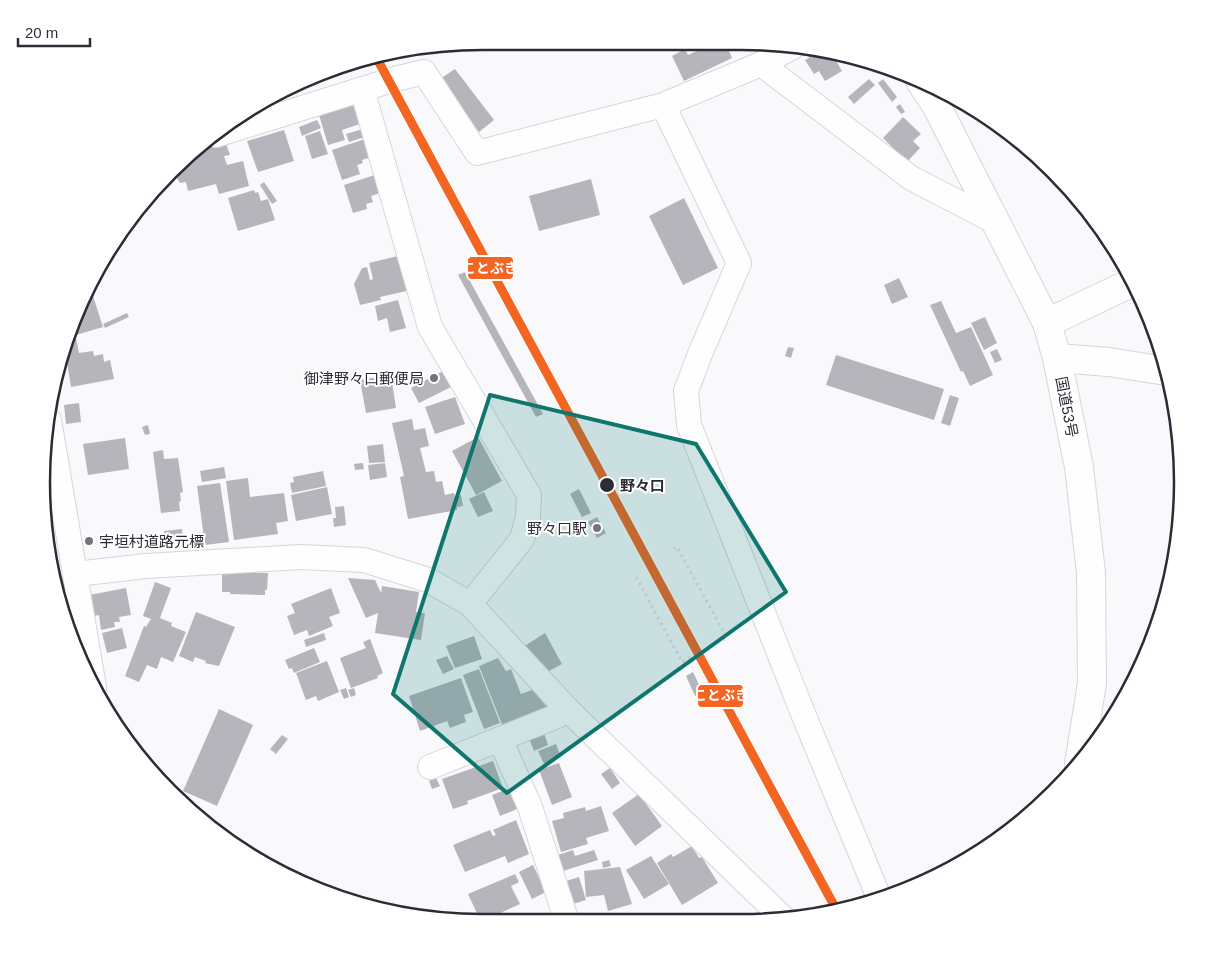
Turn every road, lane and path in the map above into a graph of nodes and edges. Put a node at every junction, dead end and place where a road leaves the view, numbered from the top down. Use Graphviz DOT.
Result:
graph roads {
  1 [pos="783,52"];
  2 [pos="761,64"];
  3 [pos="362,90"];
  4 [pos="928,93"];
  5 [pos="663,105"];
  6 [pos="232,130"];
  7 [pos="996,222"];
  8 [pos="1126,285"];
  9 [pos="1046,323"];
  10 [pos="1057,358"];
  11 [pos="1159,370"];
  12 [pos="53,440"];
  13 [pos="674,550"];
  14 [pos="76,574"];
  15 [pos="636,578"];
  16 [pos="69,600"];
  17 [pos="470,604"];
  18 [pos="81,642"];
  19 [pos="567,709"];
  20 [pos="500,739"];
  21 [pos="1081,749"];
  22 [pos="430,767"];
  23 [pos="877,892"];
  24 [pos="777,912"];
  25 [pos="564,914"];
  1 -- 2 [label="street"];
  2 -- 5 [label="street"];
  2 -- 7 [label="street"];
  3 -- 5 [label="street"];
  3 -- 6 [label="street"];
  3 -- 17 [label="street"];
  4 -- 7 [label="main road, 国道53号"];
  5 -- 23 [label="street"];
  7 -- 9 [label="main road, 国道53号"];
  8 -- 9 [label="main road"];
  9 -- 10 [label="main road, 国道53号"];
  10 -- 11 [label="main road"];
  10 -- 21 [label="main road, 国道53号"];
  12 -- 14 [label="street"];
  13 -- 15 [label="path"];
  14 -- 16 [label="street"];
  14 -- 17 [label="street"];
  16 -- 18 [label="street"];
  17 -- 19 [label="street"];
  19 -- 20 [label="street"];
  19 -- 24 [label="street"];
  20 -- 22 [label="street"];
  20 -- 25 [label="street"];
}
